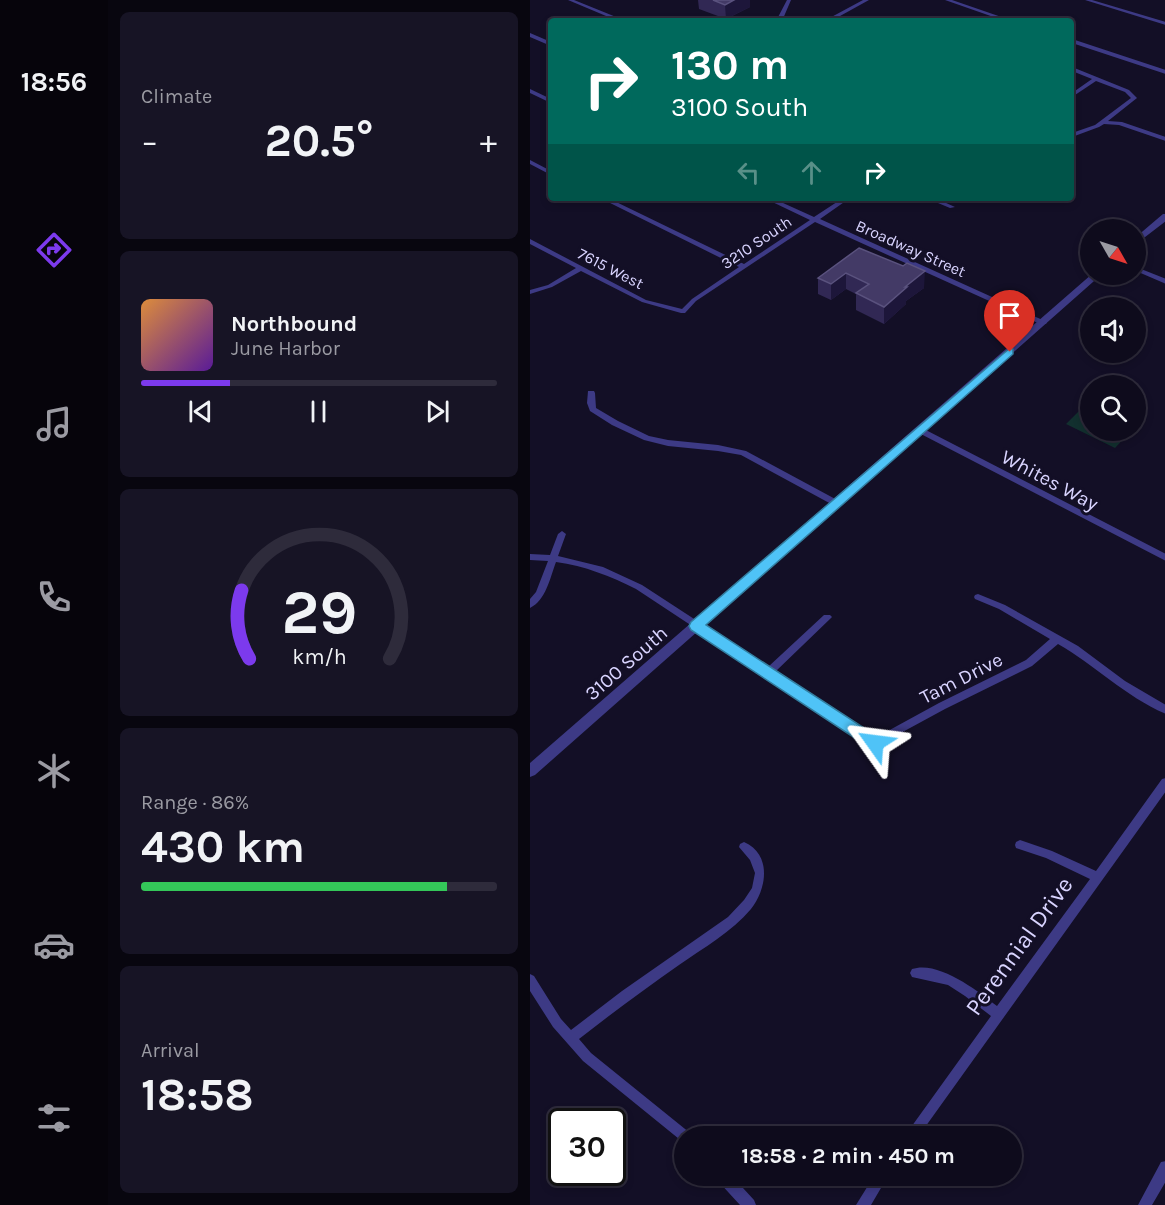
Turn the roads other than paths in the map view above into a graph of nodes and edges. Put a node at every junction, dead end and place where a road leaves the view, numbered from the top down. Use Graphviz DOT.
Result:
graph roads {
  1 [pos="570,0"];
  2 [pos="789,0"];
  3 [pos="867,0"];
  4 [pos="947,0"];
  5 [pos="1086,0"];
  6 [pos="615,18"];
  7 [pos="780,18"];
  8 [pos="833,18"];
  9 [pos="1001,18"];
  10 [pos="1166,24"];
  11 [pos="530,35"];
  12 [pos="1074,42"];
  13 [pos="548,43"];
  14 [pos="1074,70"];
  15 [pos="1166,72"];
  16 [pos="1095,79"];
  17 [pos="530,91"];
  18 [pos="1074,94"];
  19 [pos="548,100"];
  20 [pos="1113,115"];
  21 [pos="1103,122"];
  22 [pos="1120,123"];
  23 [pos="1074,134"];
  24 [pos="1166,139"];
  25 [pos="530,162"];
  26 [pos="548,171"];
  27 [pos="609,201"];
  28 [pos="774,201"];
  29 [pos="842,201"];
  30 [pos="937,201"];
  31 [pos="952,207"];
  32 [pos="1166,216"];
  33 [pos="815,219"];
  34 [pos="1146,233"];
  35 [pos="530,241"];
  36 [pos="745,267"];
  37 [pos="581,268"];
  38 [pos="1146,273"];
  39 [pos="1166,282"];
  40 [pos="1085,285"];
  41 [pos="530,292"];
  42 [pos="683,312"];
  43 [pos="1043,322"];
  44 [pos="591,393"];
  45 [pos="920,430"];
  46 [pos="836,503"];
  47 [pos="562,534"];
  48 [pos="554,557"];
  49 [pos="530,558"];
  50 [pos="1166,558"];
  51 [pos="978,597"];
  52 [pos="530,605"];
  53 [pos="827,617"];
  54 [pos="696,626"];
  55 [pos="1057,639"];
  56 [pos="768,674"];
  57 [pos="1166,710"];
  58 [pos="530,771"];
  59 [pos="1166,782"];
  60 [pos="1020,845"];
  61 [pos="744,847"];
  62 [pos="1097,877"];
  63 [pos="916,973"];
  64 [pos="530,980"];
  65 [pos="998,1014"];
  66 [pos="570,1038"];
  67 [pos="918,1126"];
  68 [pos="674,1127"];
  69 [pos="1166,1167"];
  70 [pos="733,1186"];
  71 [pos="875,1186"];
  72 [pos="749,1205"];
  73 [pos="863,1205"];
  74 [pos="1145,1205"];
  1 -- 6 [label="street"];
  2 -- 7 [label="street"];
  3 -- 8 [label="street"];
  4 -- 9 [label="street"];
  5 -- 10 [label="street"];
  11 -- 13 [label="street"];
  12 -- 15 [label="street"];
  14 -- 16 [label="street"];
  16 -- 18 [label="street"];
  16 -- 20 [label="street"];
  17 -- 19 [label="street"];
  20 -- 21 [label="street"];
  20 -- 22 [label="street"];
  21 -- 22 [label="street"];
  21 -- 23 [label="street"];
  22 -- 24 [label="street"];
  25 -- 26 [label="street"];
  27 -- 36 [label="street"];
  28 -- 33 [label="street, Broadway Street"];
  29 -- 33 [label="street, 3210 South"];
  30 -- 31 [label="street"];
  32 -- 34 [label="street"];
  33 -- 36 [label="street, 3210 South"];
  33 -- 43 [label="street, Broadway Street"];
  35 -- 37 [label="street, 7615 West"];
  36 -- 42 [label="street, 3210 South"];
  37 -- 41 [label="street"];
  37 -- 42 [label="street, 7615 West"];
  38 -- 39 [label="street"];
  40 -- 43 [label="street, 3100 South"];
  43 -- 45 [label="street, 3100 South"];
  44 -- 46 [label="street"];
  45 -- 46 [label="street, 3100 South"];
  45 -- 50 [label="street, Whites Way"];
  46 -- 54 [label="street, 3100 South"];
  47 -- 48 [label="street"];
  48 -- 49 [label="street"];
  48 -- 52 [label="street"];
  48 -- 54 [label="street"];
  51 -- 55 [label="street"];
  53 -- 56 [label="street"];
  54 -- 56 [label="street"];
  54 -- 58 [label="street, 3100 South"];
  55 -- 56 [label="street, Tam Drive"];
  55 -- 57 [label="street"];
  59 -- 62 [label="street, Perennial Drive"];
  60 -- 62 [label="street"];
  61 -- 66 [label="street"];
  62 -- 65 [label="street, Perennial Drive"];
  63 -- 65 [label="street"];
  64 -- 66 [label="street"];
  65 -- 67 [label="street, Perennial Drive"];
  66 -- 68 [label="street"];
  69 -- 74 [label="street"];
  70 -- 72 [label="street"];
  71 -- 73 [label="street"];
}
